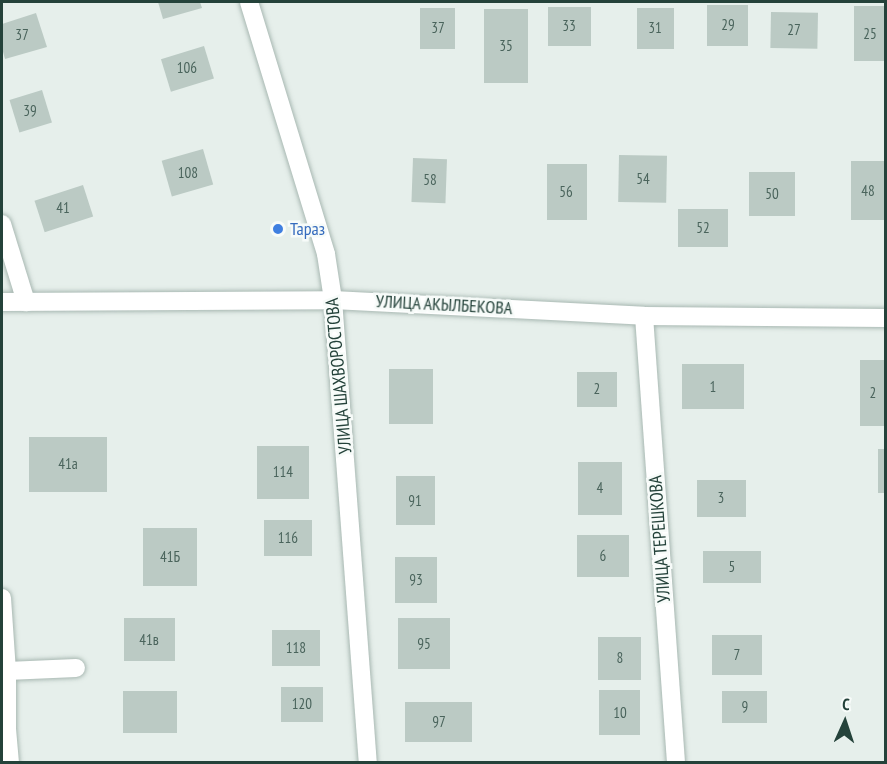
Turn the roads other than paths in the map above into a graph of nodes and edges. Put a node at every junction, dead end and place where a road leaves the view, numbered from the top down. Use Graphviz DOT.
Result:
graph roads {
  1 [pos="249,2"];
  2 [pos="2,224"];
  3 [pos="333,300"];
  4 [pos="2,302"];
  5 [pos="26,303"];
  6 [pos="644,316"];
  7 [pos="885,318"];
  8 [pos="2,598"];
  9 [pos="76,668"];
  10 [pos="8,671"];
  11 [pos="10,762"];
  12 [pos="368,762"];
  13 [pos="676,762"];
  1 -- 3 [label="street, УЛИЦА ШАХВОРОСТОВА"];
  2 -- 5 [label="street"];
  3 -- 5 [label="street, УЛИЦА АКЫЛБЕКОВА"];
  3 -- 6 [label="street, УЛИЦА АКЫЛБЕКОВА"];
  3 -- 12 [label="street, УЛИЦА ШАХВОРОСТОВА"];
  4 -- 5 [label="street, УЛИЦА АКЫЛБЕКОВА"];
  6 -- 7 [label="street, УЛИЦА АКЫЛБЕКОВА"];
  6 -- 13 [label="street, УЛИЦА ТЕРЕШКОВА"];
  8 -- 10 [label="street"];
  9 -- 10 [label="street"];
  10 -- 11 [label="street"];
}
